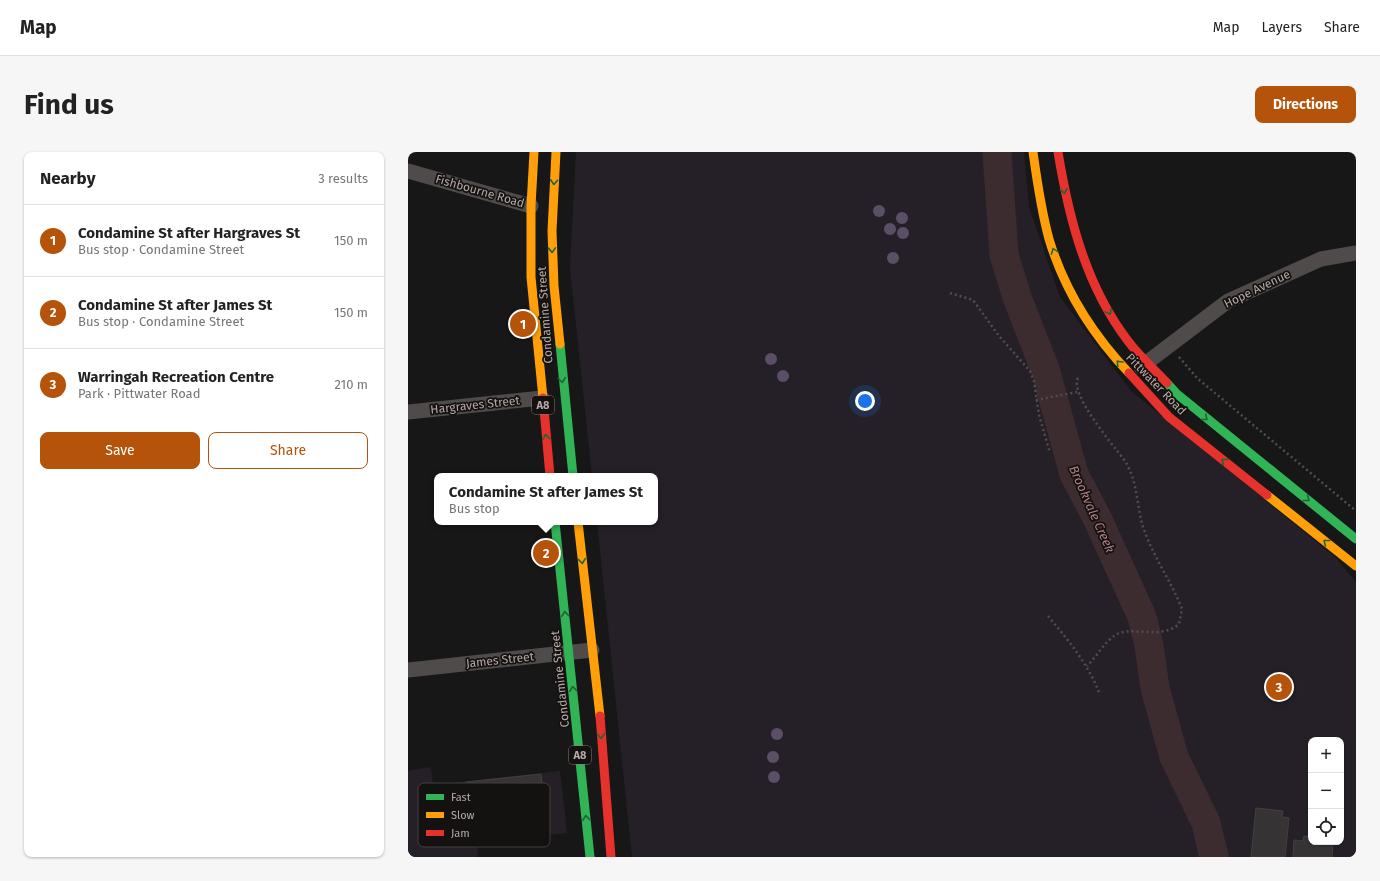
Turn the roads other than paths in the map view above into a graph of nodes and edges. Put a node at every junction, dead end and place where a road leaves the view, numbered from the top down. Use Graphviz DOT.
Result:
graph roads {
  1 [pos="534,152"];
  2 [pos="556,152"];
  3 [pos="1033,152"];
  4 [pos="1058,152"];
  5 [pos="408,171"];
  6 [pos="542,209"];
  7 [pos="1356,253"];
  8 [pos="1147,362"];
  9 [pos="1131,376"];
  10 [pos="542,398"];
  11 [pos="408,412"];
  12 [pos="550,473"];
  13 [pos="573,473"];
  14 [pos="555,525"];
  15 [pos="578,525"];
  16 [pos="1356,539"];
  17 [pos="1356,566"];
  18 [pos="592,650"];
  19 [pos="569,653"];
  20 [pos="408,670"];
  21 [pos="590,857"];
  22 [pos="611,857"];
  1 -- 6 [label="main road, Condamine Street / A8"];
  2 -- 6 [label="main road, Condamine Street / A8, one-way"];
  9 -- 3 [label="main road, Pittwater Road, one-way"];
  4 -- 8 [label="main road, Pittwater Road, one-way"];
  5 -- 6 [label="street, Fishbourne Road"];
  6 -- 10 [label="main road, Condamine Street / A8"];
  6 -- 13 [label="main road, Condamine Street / A8, one-way"];
  7 -- 8 [label="street, Hope Avenue"];
  8 -- 9 [label="street, Hope Avenue"];
  8 -- 16 [label="main road, Pittwater Road, one-way"];
  17 -- 9 [label="main road, Pittwater Road, one-way"];
  10 -- 11 [label="street, Hargraves Street"];
  12 -- 10 [label="main road, Condamine Street / A8, one-way"];
  19 -- 14 [label="main road, Condamine Street / A8, one-way"];
  15 -- 18 [label="main road, A8, one-way"];
  18 -- 19 [label="street, James Street"];
  18 -- 22 [label="main road, A8, one-way"];
  19 -- 20 [label="street, James Street"];
  21 -- 19 [label="main road, Condamine Street / A8, one-way"];
}
